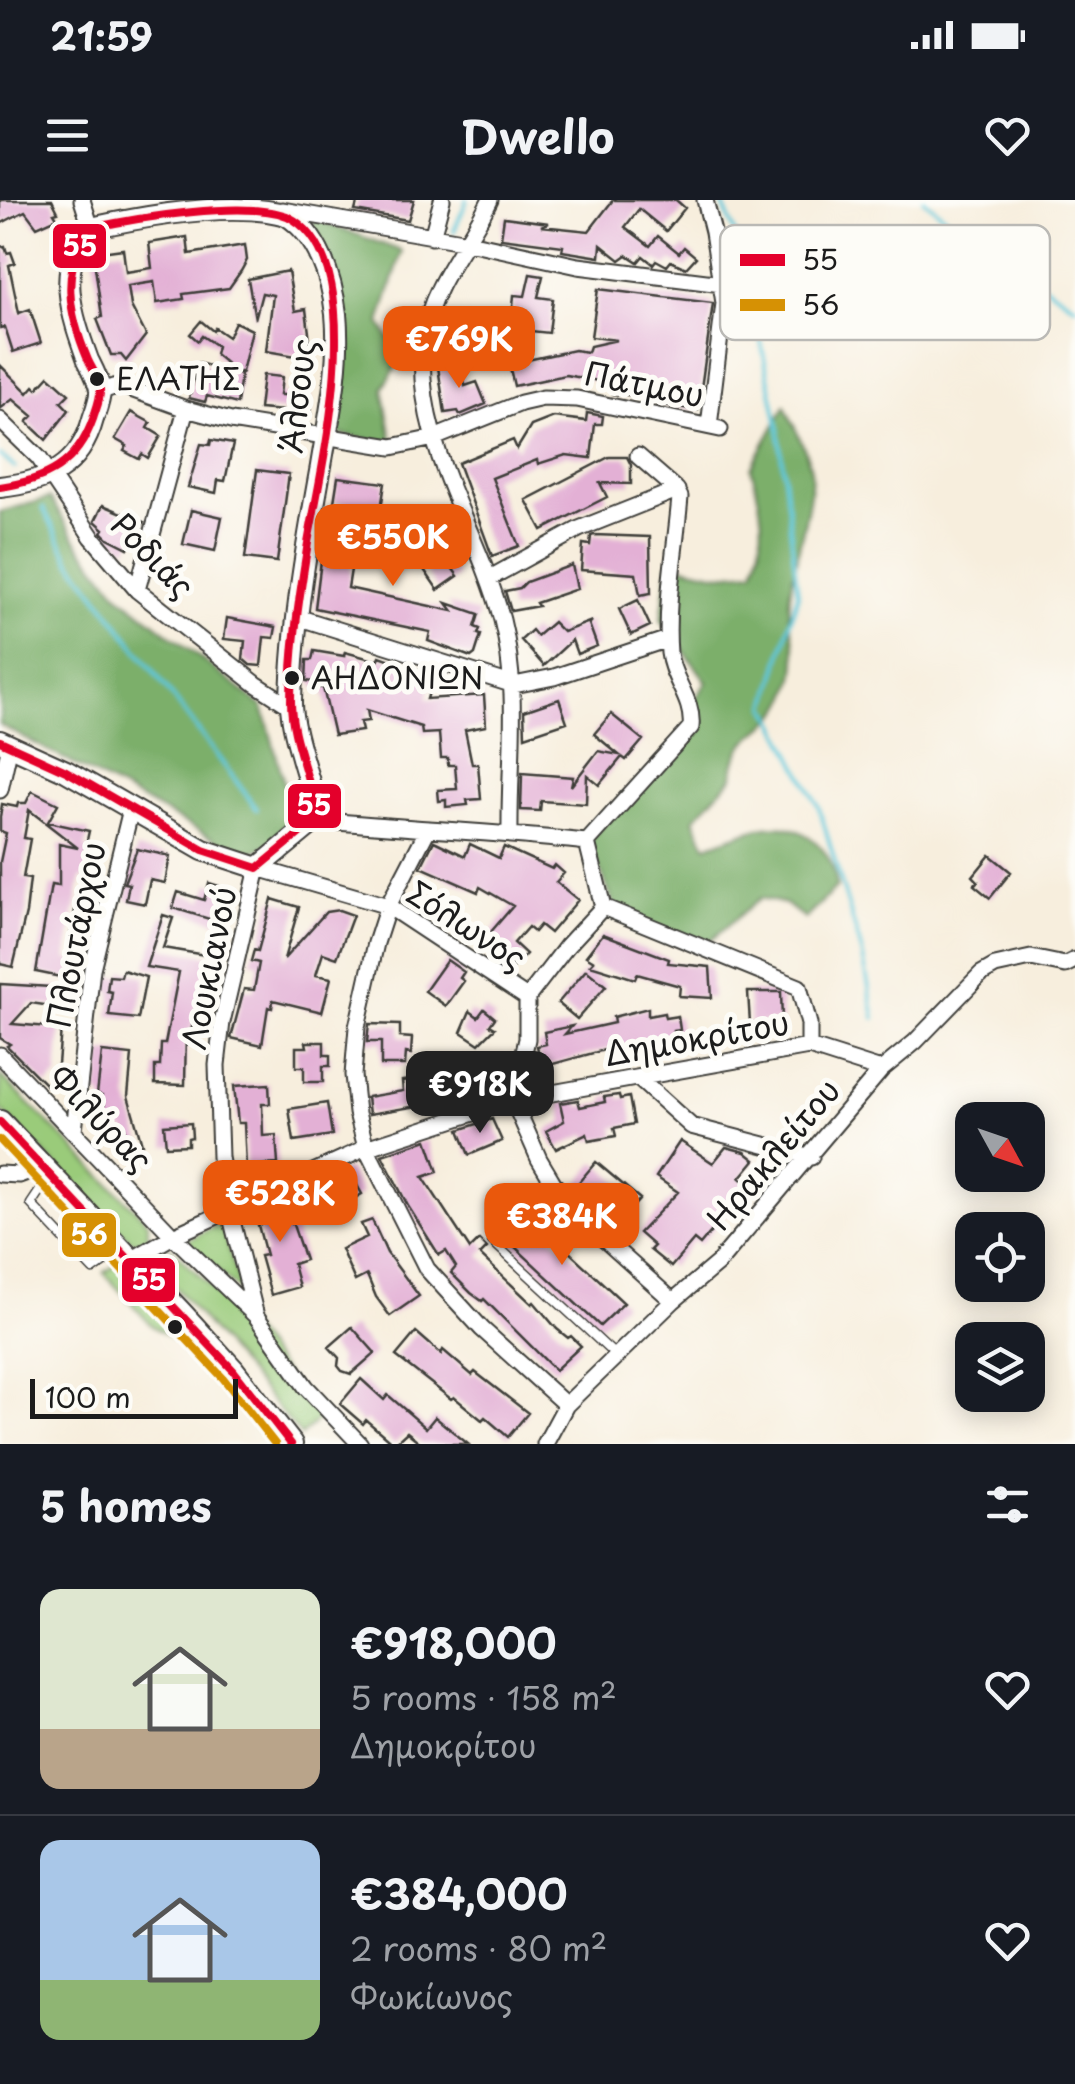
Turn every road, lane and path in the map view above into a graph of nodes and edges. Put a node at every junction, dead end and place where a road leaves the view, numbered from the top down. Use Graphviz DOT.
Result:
graph roads {
  1 [pos="82,200"];
  2 [pos="442,200"];
  3 [pos="490,200"];
  4 [pos="705,200"];
  5 [pos="268,208"];
  6 [pos="311,208"];
  7 [pos="92,228"];
  8 [pos="432,236"];
  9 [pos="468,242"];
  10 [pos="320,255"];
  11 [pos="720,274"];
  12 [pos="720,284"];
  13 [pos="721,340"];
  14 [pos="101,390"];
  15 [pos="186,410"];
  16 [pos="0,420"];
  17 [pos="326,435"];
  18 [pos="434,438"];
  19 [pos="638,456"];
  20 [pos="51,476"];
  21 [pos="0,487"];
  22 [pos="676,490"];
  23 [pos="490,578"];
  24 [pos="137,590"];
  25 [pos="297,618"];
  26 [pos="668,639"];
  27 [pos="514,685"];
  28 [pos="290,706"];
  29 [pos="5,743"];
  30 [pos="0,790"];
  31 [pos="131,810"];
  32 [pos="316,820"];
  33 [pos="428,832"];
  34 [pos="510,833"];
  35 [pos="587,842"];
  36 [pos="258,868"];
  37 [pos="388,906"];
  38 [pos="603,908"];
  39 [pos="1075,960"];
  40 [pos="527,998"];
  41 [pos="808,1047"];
  42 [pos="0,1054"];
  43 [pos="881,1070"];
  44 [pos="638,1079"];
  45 [pos="513,1100"];
  46 [pos="0,1122"];
  47 [pos="74,1131"];
  48 [pos="366,1148"];
  49 [pos="811,1157"];
  50 [pos="47,1170"];
  51 [pos="0,1174"];
  52 [pos="229,1209"];
  53 [pos="173,1236"];
  54 [pos="492,1240"];
  55 [pos="128,1254"];
  56 [pos="673,1302"];
  57 [pos="256,1316"];
  58 [pos="616,1356"];
  59 [pos="566,1405"];
  60 [pos="291,1444"];
  61 [pos="360,1444"];
  62 [pos="545,1444"];
  1 -- 7 [label="street"];
  2 -- 8 [label="street"];
  3 -- 9 [label="street"];
  4 -- 11 [label="street"];
  5 -- 6 [label="street"];
  5 -- 7 [label="street"];
  5 -- 10 [label="street, Άλσους"];
  6 -- 8 [label="street"];
  6 -- 10 [label="street"];
  7 -- 14 [label="street"];
  8 -- 9 [label="street"];
  9 -- 12 [label="street"];
  9 -- 18 [label="street"];
  10 -- 17 [label="street, Άλσους"];
  13 -- 18 [label="street, Πάτμου"];
  14 -- 15 [label="street"];
  14 -- 20 [label="street"];
  15 -- 17 [label="street"];
  15 -- 24 [label="street"];
  16 -- 20 [label="street, Ροδιάς"];
  17 -- 18 [label="street, Πάτμου"];
  17 -- 25 [label="street, Άλσους"];
  18 -- 23 [label="street"];
  19 -- 22 [label="street"];
  20 -- 21 [label="street"];
  20 -- 24 [label="street, Ροδιάς"];
  22 -- 23 [label="street"];
  22 -- 26 [label="street"];
  23 -- 27 [label="street"];
  24 -- 28 [label="street, Ροδιάς"];
  25 -- 27 [label="street"];
  25 -- 28 [label="street, Άλσους"];
  26 -- 27 [label="street"];
  26 -- 35 [label="street"];
  27 -- 34 [label="street"];
  28 -- 32 [label="street, Άλσους"];
  29 -- 30 [label="street"];
  29 -- 31 [label="street"];
  31 -- 36 [label="street"];
  31 -- 47 [label="street, Πλουτάρχου"];
  32 -- 33 [label="street"];
  32 -- 36 [label="street"];
  33 -- 34 [label="street"];
  33 -- 37 [label="street"];
  34 -- 35 [label="street"];
  35 -- 38 [label="street"];
  36 -- 37 [label="street, Σόλωνος"];
  36 -- 52 [label="street, Λουκιανού"];
  37 -- 40 [label="street, Σόλωνος"];
  37 -- 48 [label="street"];
  38 -- 40 [label="street"];
  38 -- 41 [label="street"];
  39 -- 43 [label="street, Ηρακλείτου"];
  40 -- 45 [label="street"];
  41 -- 43 [label="street, Δημοκρίτου"];
  41 -- 44 [label="street, Δημοκρίτου"];
  42 -- 47 [label="street, Φιλύρας"];
  43 -- 49 [label="street, Ηρακλείτου"];
  44 -- 45 [label="street, Δημοκρίτου"];
  44 -- 49 [label="street"];
  45 -- 48 [label="street, Δημοκρίτου"];
  45 -- 56 [label="street"];
  46 -- 50 [label="main road"];
  47 -- 53 [label="street, Φιλύρας"];
  48 -- 52 [label="street, Δημοκρίτου"];
  48 -- 59 [label="street"];
  49 -- 56 [label="street, Ηρακλείτου"];
  50 -- 51 [label="street"];
  50 -- 55 [label="main road"];
  50 -- 55 [label="lane"];
  52 -- 53 [label="street, Δημοκρίτου"];
  52 -- 57 [label="street, Λουκιανού"];
  53 -- 55 [label="street, Δημοκρίτου"];
  53 -- 57 [label="street, Φιλύρας"];
  54 -- 58 [label="lane"];
  55 -- 60 [label="main road"];
  56 -- 58 [label="street, Ηρακλείτου"];
  57 -- 61 [label="street, Φιλύρας"];
  58 -- 59 [label="street, Ηρακλείτου"];
  59 -- 62 [label="street, Ηρακλείτου"];
}
